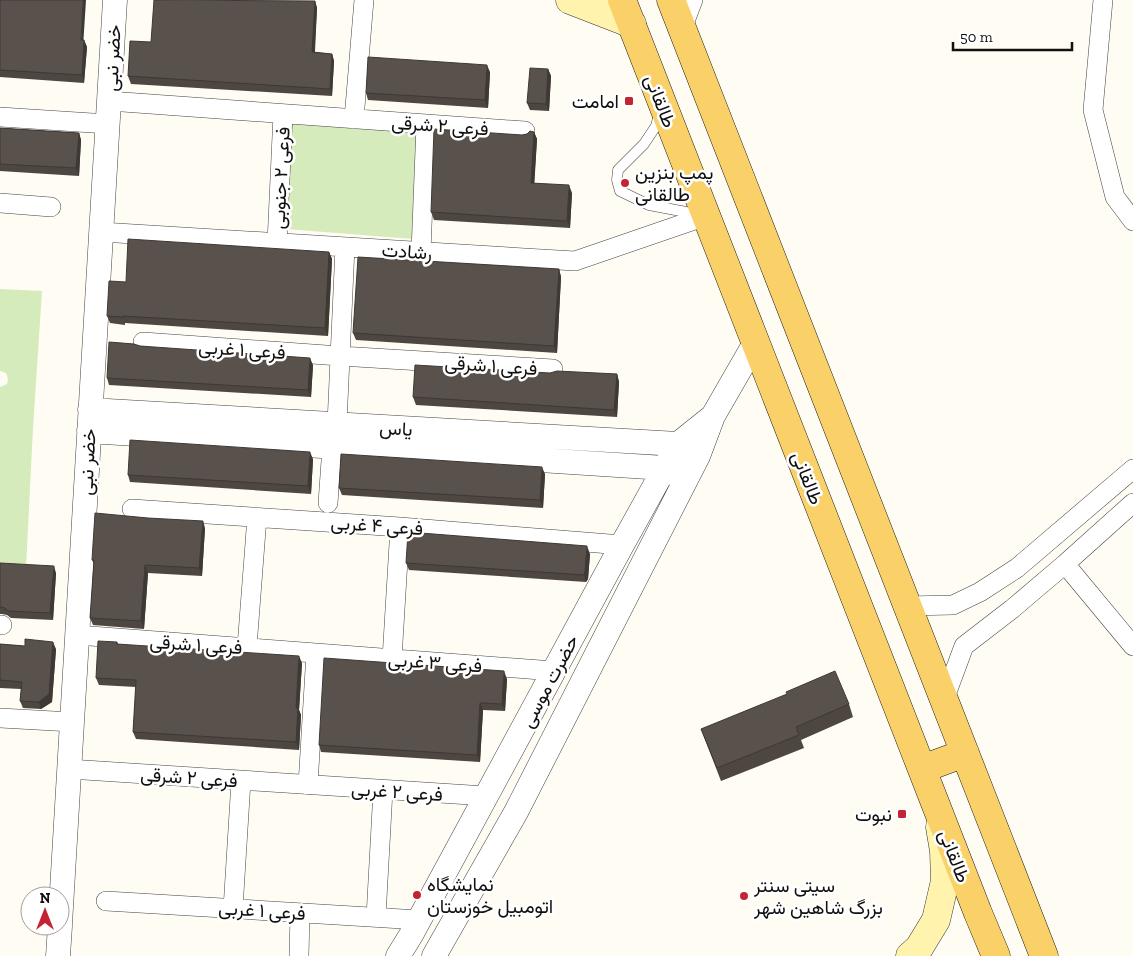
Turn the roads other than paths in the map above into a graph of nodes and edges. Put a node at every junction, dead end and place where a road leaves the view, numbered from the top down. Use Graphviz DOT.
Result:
graph roads {
  1 [pos="115,0"];
  2 [pos="364,0"];
  3 [pos="570,0"];
  4 [pos="671,0"];
  5 [pos="693,0"];
  6 [pos="1103,0"];
  7 [pos="627,12"];
  8 [pos="682,29"];
  9 [pos="662,104"];
  10 [pos="108,113"];
  11 [pos="283,114"];
  12 [pos="0,117"];
  13 [pos="354,119"];
  14 [pos="426,124"];
  15 [pos="525,131"];
  16 [pos="0,203"];
  17 [pos="51,207"];
  18 [pos="706,216"];
  19 [pos="1133,222"];
  20 [pos="101,232"];
  21 [pos="277,243"];
  22 [pos="345,247"];
  23 [pos="421,252"];
  24 [pos="143,342"];
  25 [pos="755,343"];
  26 [pos="340,356"];
  27 [pos="553,369"];
  28 [pos="713,416"];
  29 [pos="90,420"];
  30 [pos="337,424"];
  31 [pos="678,444"];
  32 [pos="332,447"];
  33 [pos="698,456"];
  34 [pos="664,468"];
  35 [pos="1133,469"];
  36 [pos="686,479"];
  37 [pos="328,503"];
  38 [pos="1133,503"];
  39 [pos="132,509"];
  40 [pos="258,517"];
  41 [pos="400,527"];
  42 [pos="622,545"];
  43 [pos="1065,564"];
  44 [pos="907,606"];
  45 [pos="77,635"];
  46 [pos="1133,646"];
  47 [pos="247,648"];
  48 [pos="316,653"];
  49 [pos="392,659"];
  50 [pos="554,671"];
  51 [pos="944,700"];
  52 [pos="0,718"];
  53 [pos="72,722"];
  54 [pos="965,753"];
  55 [pos="922,769"];
  56 [pos="69,770"];
  57 [pos="241,780"];
  58 [pos="308,785"];
  59 [pos="383,790"];
  60 [pos="486,796"];
  61 [pos="937,808"];
  62 [pos="62,886"];
  63 [pos="106,901"];
  64 [pos="233,908"];
  65 [pos="300,913"];
  66 [pos="376,917"];
  67 [pos="419,920"];
  68 [pos="59,936"];
  69 [pos="58,956"];
  70 [pos="299,956"];
  71 [pos="398,956"];
  72 [pos="434,956"];
  73 [pos="910,956"];
  74 [pos="996,956"];
  75 [pos="1044,956"];
  1 -- 10 [label="street, خضر نبی"];
  2 -- 13 [label="street"];
  3 -- 7 [label="main road"];
  4 -- 8 [label="main road"];
  5 -- 8 [label="street"];
  6 -- 19 [label="street"];
  7 -- 9 [label="main road, طالقانی"];
  8 -- 44 [label="main road"];
  9 -- 18 [label="main road, طالقانی"];
  9 -- 18 [label="lane"];
  10 -- 11 [label="street, فرعی ۲ شرقی"];
  10 -- 12 [label="street"];
  10 -- 20 [label="street, خضر نبی"];
  11 -- 13 [label="street, فرعی ۲ شرقی"];
  11 -- 21 [label="street, فرعی ۲ جنوبی"];
  13 -- 14 [label="street, فرعی ۲ شرقی"];
  14 -- 15 [label="street, فرعی ۲ شرقی"];
  14 -- 23 [label="street"];
  16 -- 17 [label="street"];
  18 -- 23 [label="street, رشادت"];
  18 -- 25 [label="main road, طالقانی"];
  20 -- 21 [label="street, رشادت"];
  20 -- 29 [label="street, خضر نبی"];
  21 -- 22 [label="street, رشادت"];
  22 -- 23 [label="street, رشادت"];
  22 -- 26 [label="street"];
  24 -- 26 [label="street, فرعی ۱ غربی"];
  25 -- 28 [label="street, حضرت موسی"];
  25 -- 55 [label="main road, طالقانی"];
  26 -- 27 [label="street, فرعی ۱ شرقی"];
  26 -- 30 [label="street"];
  28 -- 31 [label="street, حضرت موسی"];
  28 -- 33 [label="street, حضرت موسی"];
  29 -- 30 [label="street, یاس"];
  29 -- 32 [label="street, یاس"];
  29 -- 45 [label="street, خضر نبی"];
  30 -- 31 [label="street, یاس"];
  31 -- 33 [label="street, یاس"];
  31 -- 34 [label="street, حضرت موسی"];
  32 -- 34 [label="street, یاس"];
  32 -- 37 [label="street"];
  33 -- 36 [label="street, حضرت موسی"];
  34 -- 36 [label="street, یاس"];
  34 -- 42 [label="street, حضرت موسی"];
  35 -- 44 [label="street"];
  36 -- 72 [label="street, حضرت موسی"];
  38 -- 43 [label="street"];
  39 -- 40 [label="street, فرعی ۴ غربی"];
  40 -- 41 [label="street, فرعی ۴ غربی"];
  40 -- 47 [label="street"];
  41 -- 42 [label="street, فرعی ۴ غربی"];
  41 -- 49 [label="street"];
  42 -- 50 [label="street, حضرت موسی"];
  43 -- 46 [label="street"];
  43 -- 51 [label="street"];
  44 -- 51 [label="main road"];
  45 -- 47 [label="street, فرعی ۱ شرقی"];
  45 -- 53 [label="street, خضر نبی"];
  47 -- 48 [label="street, فرعی ۱ شرقی"];
  48 -- 49 [label="street, فرعی ۳ غربی"];
  48 -- 58 [label="street"];
  49 -- 50 [label="street, فرعی ۳ غربی"];
  50 -- 60 [label="street, حضرت موسی"];
  51 -- 54 [label="main road"];
  52 -- 53 [label="street"];
  53 -- 56 [label="street, خضر نبی"];
  54 -- 55 [label="main road"];
  54 -- 75 [label="main road"];
  55 -- 61 [label="main road, طالقانی"];
  56 -- 57 [label="street, فرعی ۲ شرقی"];
  56 -- 62 [label="street, خضر نبی"];
  57 -- 58 [label="street, فرعی ۲ شرقی"];
  57 -- 64 [label="street"];
  58 -- 59 [label="street, فرعی ۲ غربی"];
  59 -- 60 [label="street, فرعی ۲ غربی"];
  59 -- 66 [label="street"];
  60 -- 67 [label="street, حضرت موسی"];
  61 -- 73 [label="main road"];
  61 -- 74 [label="main road, طالقانی"];
  63 -- 64 [label="street, فرعی ۱ غربی"];
  64 -- 65 [label="street, فرعی ۱ غربی"];
  65 -- 66 [label="street, فرعی ۱ غربی"];
  65 -- 70 [label="street"];
  66 -- 67 [label="street, فرعی ۱ غربی"];
  67 -- 71 [label="street, حضرت موسی"];
  68 -- 69 [label="street, خضر نبی"];
}
